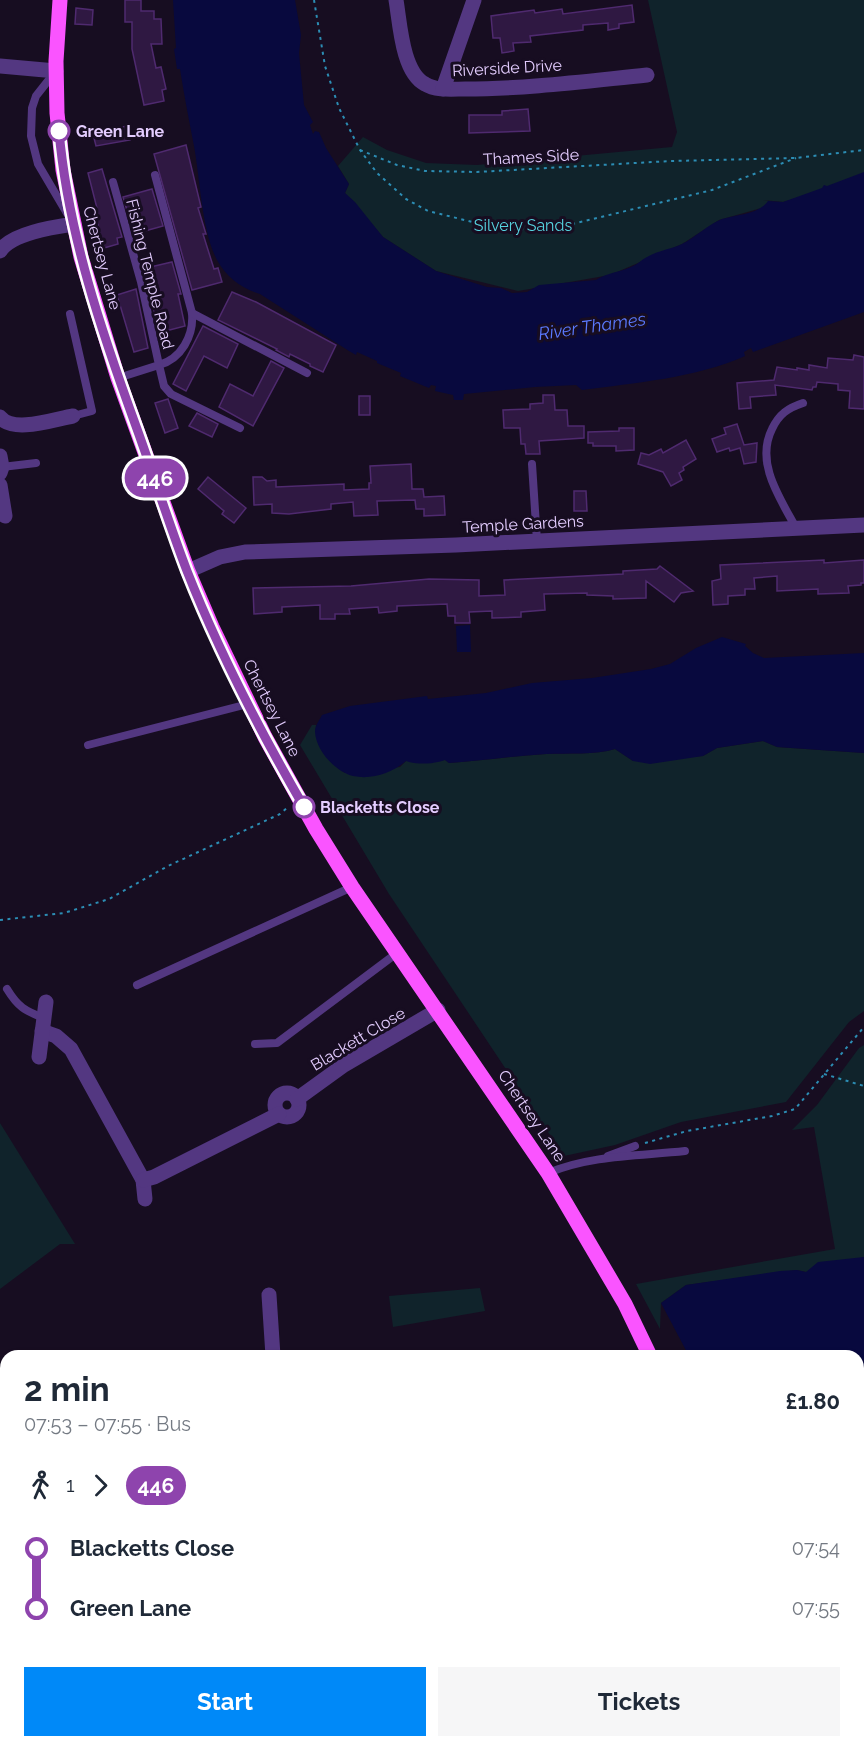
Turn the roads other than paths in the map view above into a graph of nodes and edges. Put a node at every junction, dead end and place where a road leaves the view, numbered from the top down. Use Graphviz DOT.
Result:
graph roads {
  1 [pos="60,0"];
  2 [pos="396,0"];
  3 [pos="474,0"];
  4 [pos="0,66"];
  5 [pos="56,71"];
  6 [pos="647,75"];
  7 [pos="442,89"];
  8 [pos="155,175"];
  9 [pos="113,182"];
  10 [pos="74,224"];
  11 [pos="1,247"];
  12 [pos="192,313"];
  13 [pos="70,314"];
  14 [pos="159,365"];
  15 [pos="307,373"];
  16 [pos="118,378"];
  17 [pos="803,403"];
  18 [pos="73,416"];
  19 [pos="1,421"];
  20 [pos="240,428"];
  21 [pos="36,463"];
  22 [pos="532,464"];
  23 [pos="0,465"];
  24 [pos="0,485"];
  25 [pos="5,516"];
  26 [pos="864,525"];
  27 [pos="796,528"];
  28 [pos="537,541"];
  29 [pos="188,571"];
  30 [pos="248,704"];
  31 [pos="88,745"];
  32 [pos="352,886"];
  33 [pos="397,953"];
  34 [pos="136,985"];
  35 [pos="7,989"];
  36 [pos="46,1002"];
  37 [pos="438,1010"];
  38 [pos="43,1024"];
  39 [pos="255,1044"];
  40 [pos="39,1057"];
  41 [pos="635,1146"];
  42 [pos="685,1151"];
  43 [pos="600,1159"];
  44 [pos="548,1173"];
  45 [pos="143,1179"];
  46 [pos="145,1199"];
  47 [pos="269,1295"];
  48 [pos="273,1350"];
  49 [pos="647,1350"];
  1 -- 5 [label="main road, Chertsey Lane"];
  2 -- 7 [label="street, Riverside Drive"];
  3 -- 7 [label="street"];
  4 -- 5 [label="street"];
  5 -- 10 [label="main road, Chertsey Lane"];
  5 -- 10 [label="lane"];
  6 -- 7 [label="street, Riverside Drive"];
  8 -- 12 [label="lane"];
  9 -- 14 [label="lane, Fishing Temple Road"];
  10 -- 11 [label="street"];
  10 -- 16 [label="main road, Chertsey Lane"];
  12 -- 14 [label="lane"];
  12 -- 15 [label="lane"];
  13 -- 18 [label="lane"];
  14 -- 16 [label="lane, Fishing Temple Road"];
  14 -- 20 [label="lane"];
  16 -- 29 [label="main road, Chertsey Lane"];
  17 -- 27 [label="lane"];
  18 -- 19 [label="street"];
  21 -- 23 [label="lane"];
  22 -- 28 [label="lane"];
  24 -- 25 [label="street"];
  26 -- 27 [label="street, Temple Gardens"];
  27 -- 28 [label="street, Temple Gardens"];
  28 -- 29 [label="street, Temple Gardens"];
  29 -- 30 [label="main road, Chertsey Lane"];
  30 -- 31 [label="lane"];
  30 -- 32 [label="main road, Chertsey Lane"];
  32 -- 33 [label="main road, Chertsey Lane"];
  32 -- 34 [label="lane"];
  33 -- 37 [label="main road, Chertsey Lane"];
  33 -- 39 [label="lane"];
  35 -- 38 [label="lane"];
  36 -- 38 [label="street"];
  37 -- 44 [label="main road, Chertsey Lane"];
  37 -- 45 [label="street, Blackett Close"];
  38 -- 40 [label="street"];
  38 -- 45 [label="street"];
  41 -- 43 [label="lane"];
  42 -- 43 [label="lane"];
  43 -- 44 [label="lane"];
  44 -- 49 [label="main road, Chertsey Lane"];
  45 -- 46 [label="street"];
  47 -- 48 [label="street"];
}
